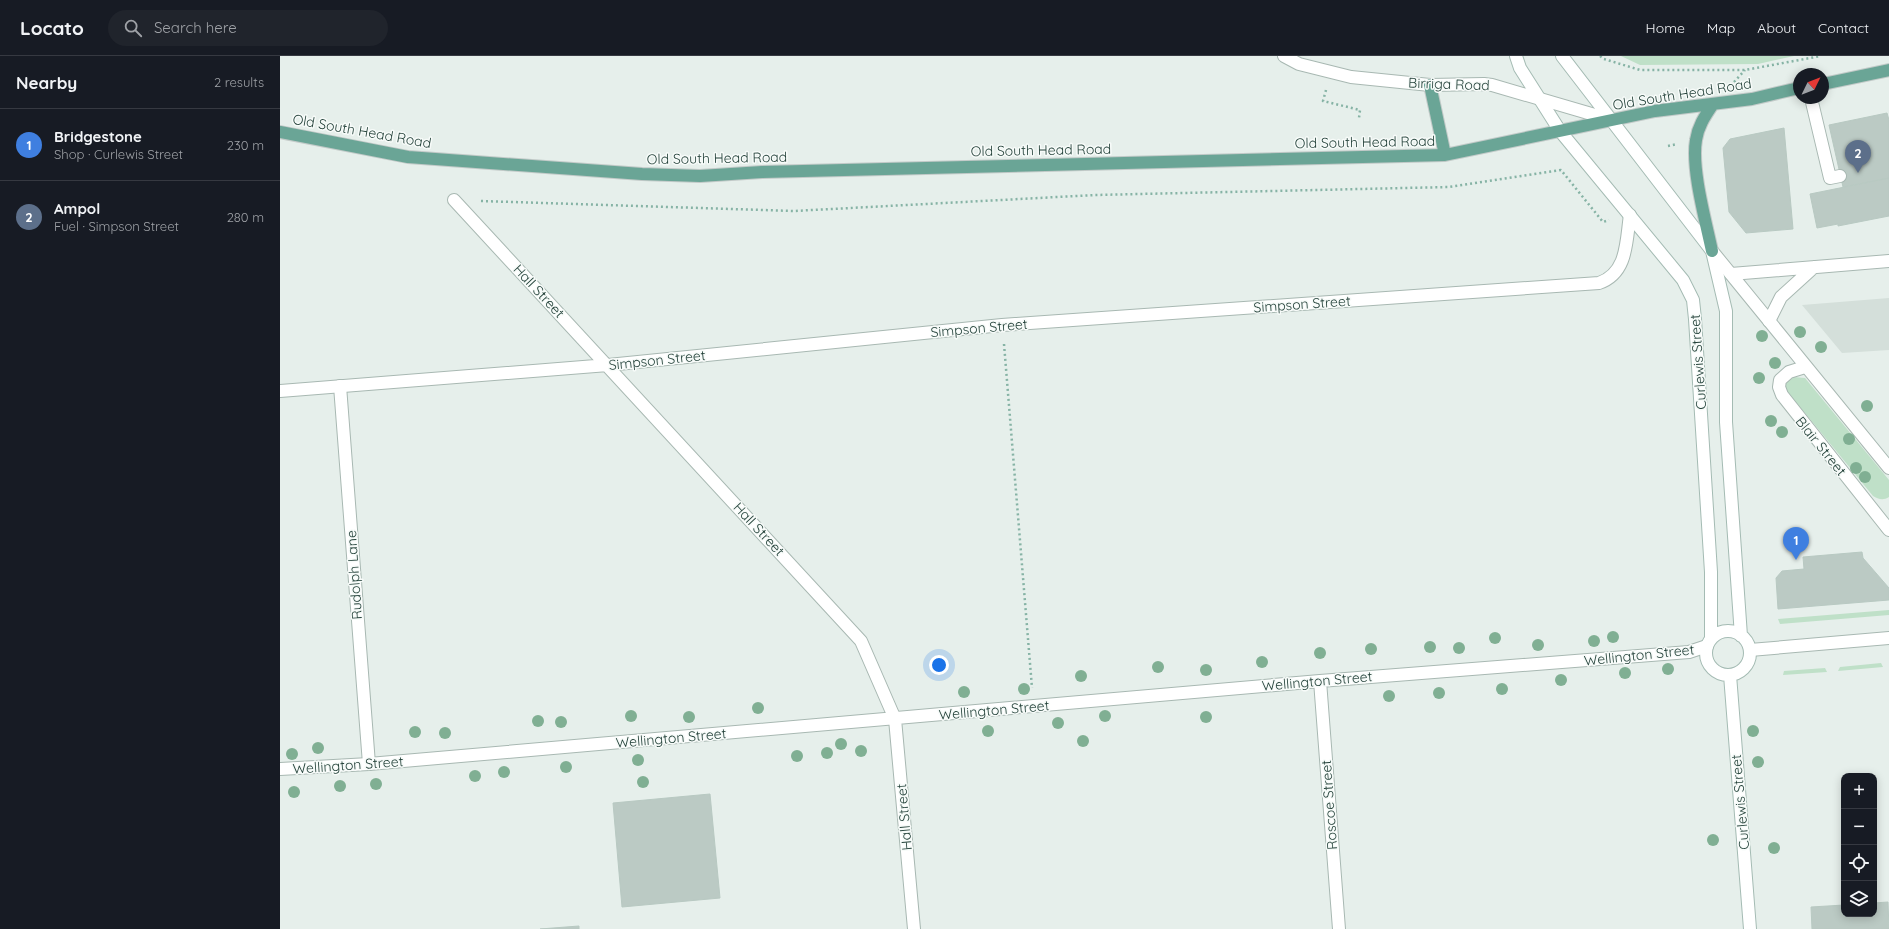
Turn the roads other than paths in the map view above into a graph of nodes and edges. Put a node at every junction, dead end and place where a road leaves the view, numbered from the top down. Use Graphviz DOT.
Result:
graph roads {
  1 [pos="1284,56"];
  2 [pos="1516,56"];
  3 [pos="1562,56"];
  4 [pos="1889,70"];
  5 [pos="1829,83"];
  6 [pos="1430,86"];
  7 [pos="1793,89"];
  8 [pos="1540,99"];
  9 [pos="1713,104"];
  10 [pos="1814,104"];
  11 [pos="1612,120"];
  12 [pos="1560,131"];
  13 [pos="280,132"];
  14 [pos="1445,155"];
  15 [pos="1840,176"];
  16 [pos="454,200"];
  17 [pos="1630,215"];
  18 [pos="1712,251"];
  19 [pos="1889,261"];
  20 [pos="1814,267"];
  21 [pos="1731,274"];
  22 [pos="1768,321"];
  23 [pos="608,365"];
  24 [pos="1805,367"];
  25 [pos="340,386"];
  26 [pos="280,391"];
  27 [pos="1889,468"];
  28 [pos="1888,528"];
  29 [pos="1742,636"];
  30 [pos="1889,638"];
  31 [pos="1709,643"];
  32 [pos="1750,650"];
  33 [pos="1730,675"];
  34 [pos="1320,681"];
  35 [pos="895,719"];
  36 [pos="369,764"];
  37 [pos="280,769"];
  38 [pos="914,929"];
  39 [pos="1339,929"];
  40 [pos="1750,929"];
  1 -- 6 [label="street, Birriga Road"];
  2 -- 8 [label="street, Curlewis Street"];
  3 -- 11 [label="street, Curlewis Street"];
  4 -- 5 [label="main road"];
  6 -- 8 [label="street, Birriga Road"];
  6 -- 14 [label="main road"];
  7 -- 9 [label="main road, Old South Head Road"];
  8 -- 11 [label="street, Birriga Road"];
  8 -- 12 [label="street, Curlewis Street"];
  9 -- 11 [label="main road, Old South Head Road"];
  9 -- 18 [label="main road"];
  10 -- 15 [label="street"];
  11 -- 12 [label="main road, Old South Head Road"];
  11 -- 18 [label="street, Curlewis Street"];
  12 -- 14 [label="main road, Old South Head Road"];
  12 -- 17 [label="street, Curlewis Street"];
  13 -- 14 [label="main road, Old South Head Road"];
  16 -- 23 [label="street, Hall Street"];
  17 -- 23 [label="street, Simpson Street"];
  17 -- 31 [label="street, Curlewis Street"];
  18 -- 21 [label="street"];
  18 -- 29 [label="street, Curlewis Street"];
  19 -- 20 [label="street"];
  20 -- 21 [label="street"];
  20 -- 22 [label="street"];
  21 -- 22 [label="street"];
  22 -- 24 [label="street"];
  23 -- 25 [label="street, Simpson Street"];
  23 -- 35 [label="street, Hall Street"];
  24 -- 27 [label="street"];
  24 -- 28 [label="street, Blair Street"];
  25 -- 26 [label="street, Simpson Street"];
  25 -- 36 [label="street, Rudolph Lane"];
  29 -- 31 [label="street"];
  29 -- 32 [label="street"];
  30 -- 32 [label="street"];
  31 -- 33 [label="street"];
  31 -- 34 [label="street, Wellington Street"];
  32 -- 33 [label="street"];
  33 -- 40 [label="street, Curlewis Street"];
  34 -- 35 [label="street, Wellington Street"];
  34 -- 39 [label="street, Roscoe Street"];
  35 -- 36 [label="street, Wellington Street"];
  35 -- 38 [label="street, Hall Street"];
  36 -- 37 [label="street, Wellington Street"];
}
